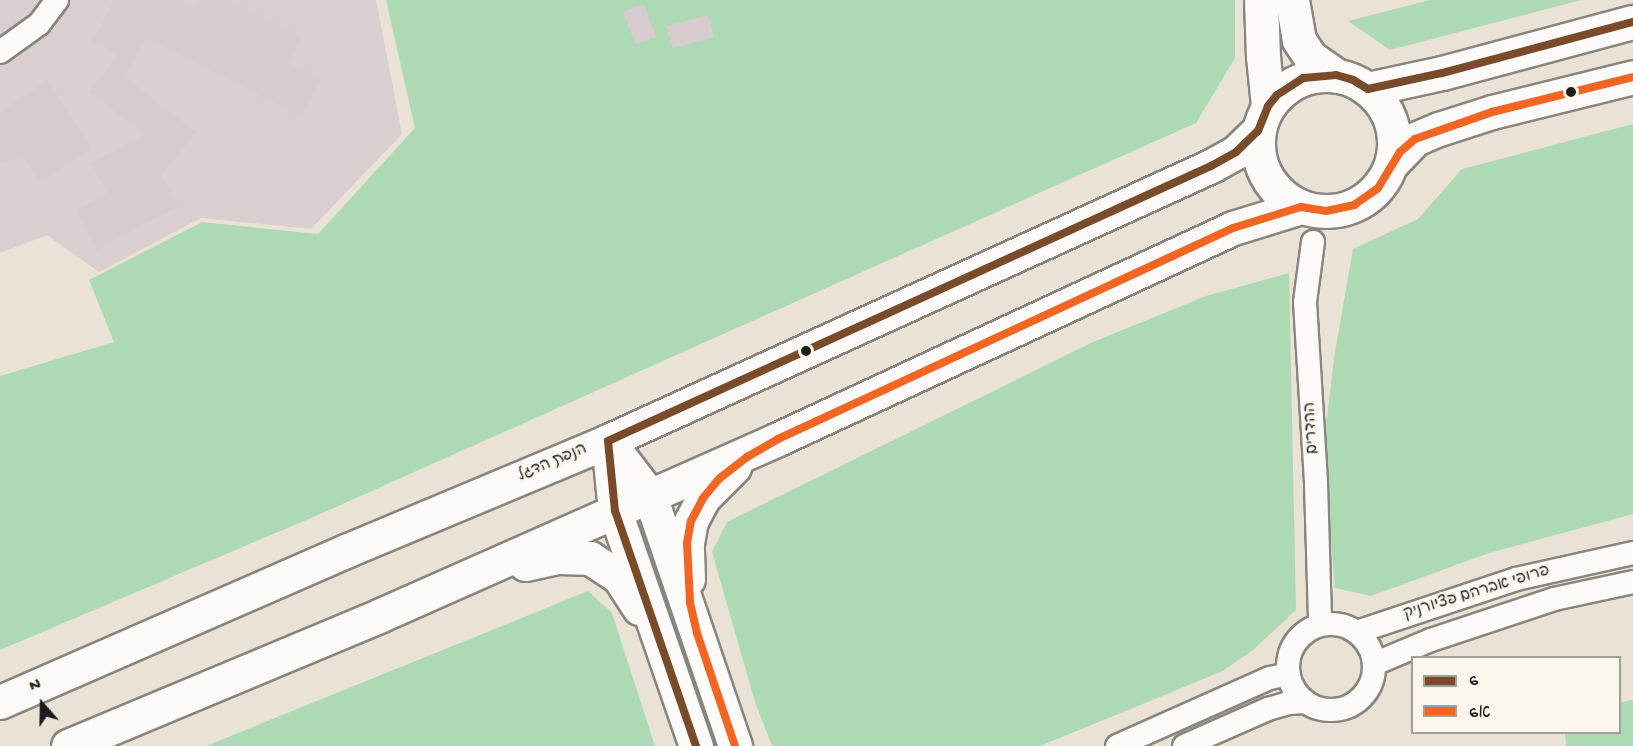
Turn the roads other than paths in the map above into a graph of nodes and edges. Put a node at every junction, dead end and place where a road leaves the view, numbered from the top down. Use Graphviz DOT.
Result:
graph roads {
  1 [pos="1261,0"];
  2 [pos="1292,0"];
  3 [pos="51,8"];
  4 [pos="1633,21"];
  5 [pos="0,52"];
  6 [pos="1336,75"];
  7 [pos="1633,77"];
  8 [pos="1368,89"];
  9 [pos="1263,119"];
  10 [pos="1392,163"];
  11 [pos="1301,207"];
  12 [pos="1313,242"];
  13 [pos="778,439"];
  14 [pos="608,441"];
  15 [pos="650,496"];
  16 [pos="615,511"];
  17 [pos="1633,553"];
  18 [pos="471,575"];
  19 [pos="1633,582"];
  20 [pos="1320,615"];
  21 [pos="1357,632"];
  22 [pos="697,633"];
  23 [pos="658,637"];
  24 [pos="1374,664"];
  25 [pos="1289,674"];
  26 [pos="0,702"];
  27 [pos="1306,702"];
  28 [pos="68,746"];
  29 [pos="696,746"];
  30 [pos="735,746"];
  31 [pos="1117,746"];
  32 [pos="1184,746"];
  1 -- 9 [label="main road"];
  2 -- 6 [label="main road"];
  3 -- 5 [label="street"];
  4 -- 8 [label="main road"];
  6 -- 8 [label="main road"];
  6 -- 9 [label="main road"];
  7 -- 10 [label="main road"];
  8 -- 10 [label="main road"];
  9 -- 11 [label="main road"];
  9 -- 14 [label="main road, הנפת הדגל"];
  10 -- 11 [label="main road"];
  11 -- 13 [label="main road"];
  12 -- 20 [label="street, ההדרים"];
  13 -- 15 [label="main road"];
  13 -- 22 [label="main road"];
  14 -- 15 [label="main road"];
  14 -- 16 [label="main road"];
  14 -- 26 [label="main road, הנפת הדגל"];
  15 -- 16 [label="main road"];
  15 -- 22 [label="main road"];
  16 -- 18 [label="main road"];
  16 -- 23 [label="main road"];
  17 -- 21 [label="street, פרופ' אברהם פצ'ורניק"];
  18 -- 23 [label="main road"];
  18 -- 28 [label="main road"];
  19 -- 24 [label="street, פרופ' אברהם פצ'ורניק"];
  21 -- 24 [label="street"];
  21 -- 25 [label="street"];
  22 -- 30 [label="main road"];
  23 -- 29 [label="main road"];
  24 -- 27 [label="street"];
  25 -- 27 [label="street"];
  25 -- 31 [label="street"];
  27 -- 32 [label="street"];
}
